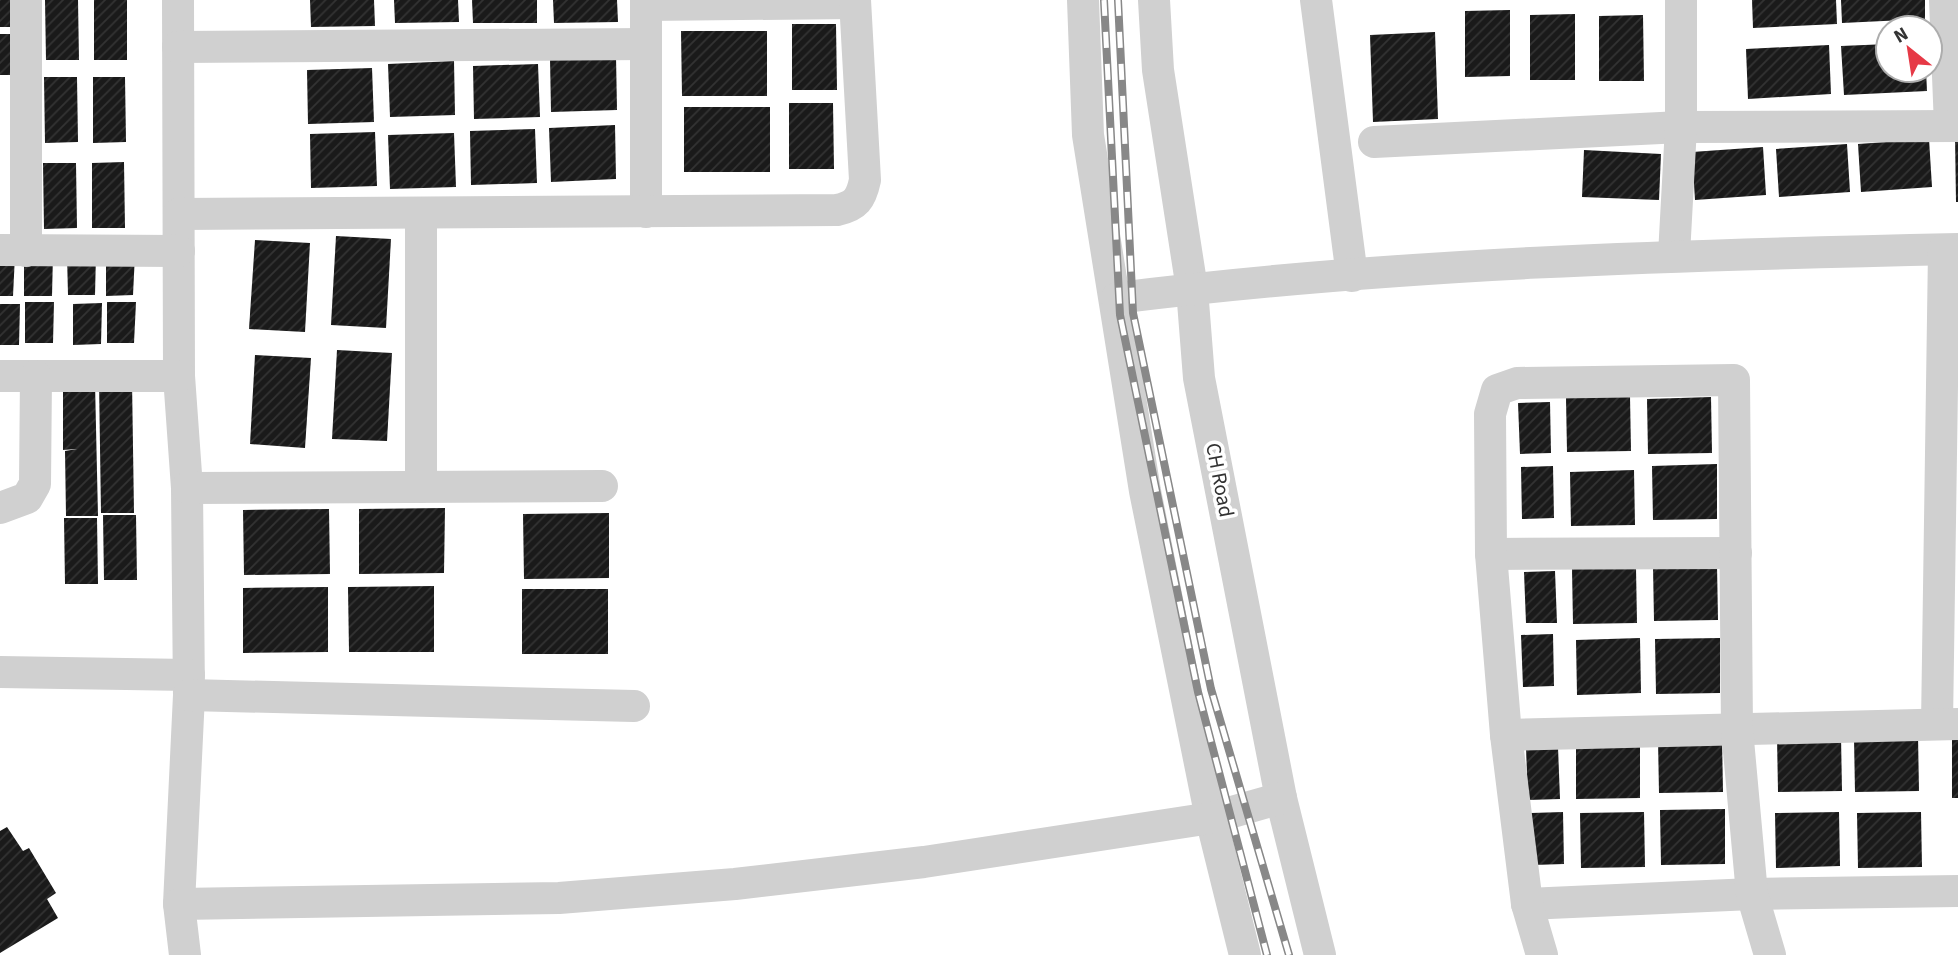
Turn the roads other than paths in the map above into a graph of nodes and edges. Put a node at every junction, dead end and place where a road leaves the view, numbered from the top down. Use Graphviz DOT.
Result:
graph roads {
  1 [pos="26,0"];
  2 [pos="178,0"];
  3 [pos="1083,0"];
  4 [pos="1154,0"];
  5 [pos="1315,0"];
  6 [pos="1681,0"];
  7 [pos="1945,0"];
  8 [pos="855,1"];
  9 [pos="646,2"];
  10 [pos="646,44"];
  11 [pos="178,47"];
  12 [pos="13,102"];
  13 [pos="1682,127"];
  14 [pos="1954,127"];
  15 [pos="1374,142"];
  16 [pos="646,212"];
  17 [pos="421,213"];
  18 [pos="178,214"];
  19 [pos="13,250"];
  20 [pos="1951,250"];
  21 [pos="179,251"];
  22 [pos="1674,255"];
  23 [pos="1352,276"];
  24 [pos="1192,289"];
  25 [pos="1117,298"];
  26 [pos="0,376"];
  27 [pos="36,376"];
  28 [pos="179,376"];
  29 [pos="602,486"];
  30 [pos="421,487"];
  31 [pos="187,488"];
  32 [pos="0,508"];
  33 [pos="1736,553"];
  34 [pos="1491,554"];
  35 [pos="0,672"];
  36 [pos="189,685"];
  37 [pos="634,706"];
  38 [pos="1948,724"];
  39 [pos="1737,729"];
  40 [pos="1506,734"];
  41 [pos="1282,798"];
  42 [pos="1211,818"];
  43 [pos="1958,891"];
  44 [pos="1752,894"];
  45 [pos="179,904"];
  46 [pos="1527,904"];
  47 [pos="185,955"];
  48 [pos="1245,955"];
  49 [pos="1320,955"];
  50 [pos="1542,955"];
  51 [pos="1770,955"];
  1 -- 12 [label="street"];
  2 -- 11 [label="street"];
  3 -- 25 [label="street"];
  4 -- 24 [label="street, CH Road"];
  5 -- 23 [label="street"];
  6 -- 13 [label="street"];
  7 -- 14 [label="street"];
  8 -- 9 [label="street"];
  8 -- 16 [label="street"];
  9 -- 10 [label="street"];
  10 -- 11 [label="street"];
  10 -- 16 [label="street"];
  11 -- 18 [label="street"];
  12 -- 19 [label="street"];
  13 -- 14 [label="street"];
  13 -- 15 [label="street"];
  13 -- 22 [label="street"];
  16 -- 17 [label="street"];
  17 -- 18 [label="street"];
  17 -- 30 [label="street"];
  18 -- 21 [label="street"];
  19 -- 21 [label="street"];
  20 -- 22 [label="street"];
  20 -- 38 [label="street"];
  21 -- 28 [label="street"];
  22 -- 23 [label="street"];
  23 -- 24 [label="street"];
  24 -- 25 [label="street"];
  24 -- 41 [label="street, CH Road"];
  25 -- 42 [label="street"];
  26 -- 27 [label="street"];
  27 -- 28 [label="street"];
  27 -- 32 [label="street"];
  28 -- 31 [label="street"];
  29 -- 30 [label="street"];
  30 -- 31 [label="street"];
  31 -- 36 [label="street"];
  33 -- 34 [label="street"];
  33 -- 34 [label="street"];
  33 -- 39 [label="street"];
  34 -- 40 [label="street"];
  35 -- 36 [label="street"];
  36 -- 37 [label="street"];
  36 -- 45 [label="street"];
  38 -- 39 [label="street"];
  39 -- 40 [label="street"];
  39 -- 44 [label="street"];
  40 -- 46 [label="street"];
  41 -- 42 [label="street"];
  41 -- 49 [label="street, CH Road"];
  42 -- 45 [label="street"];
  42 -- 48 [label="street"];
  43 -- 44 [label="street"];
  44 -- 46 [label="street"];
  44 -- 51 [label="street"];
  45 -- 47 [label="street"];
  46 -- 50 [label="street"];
}
